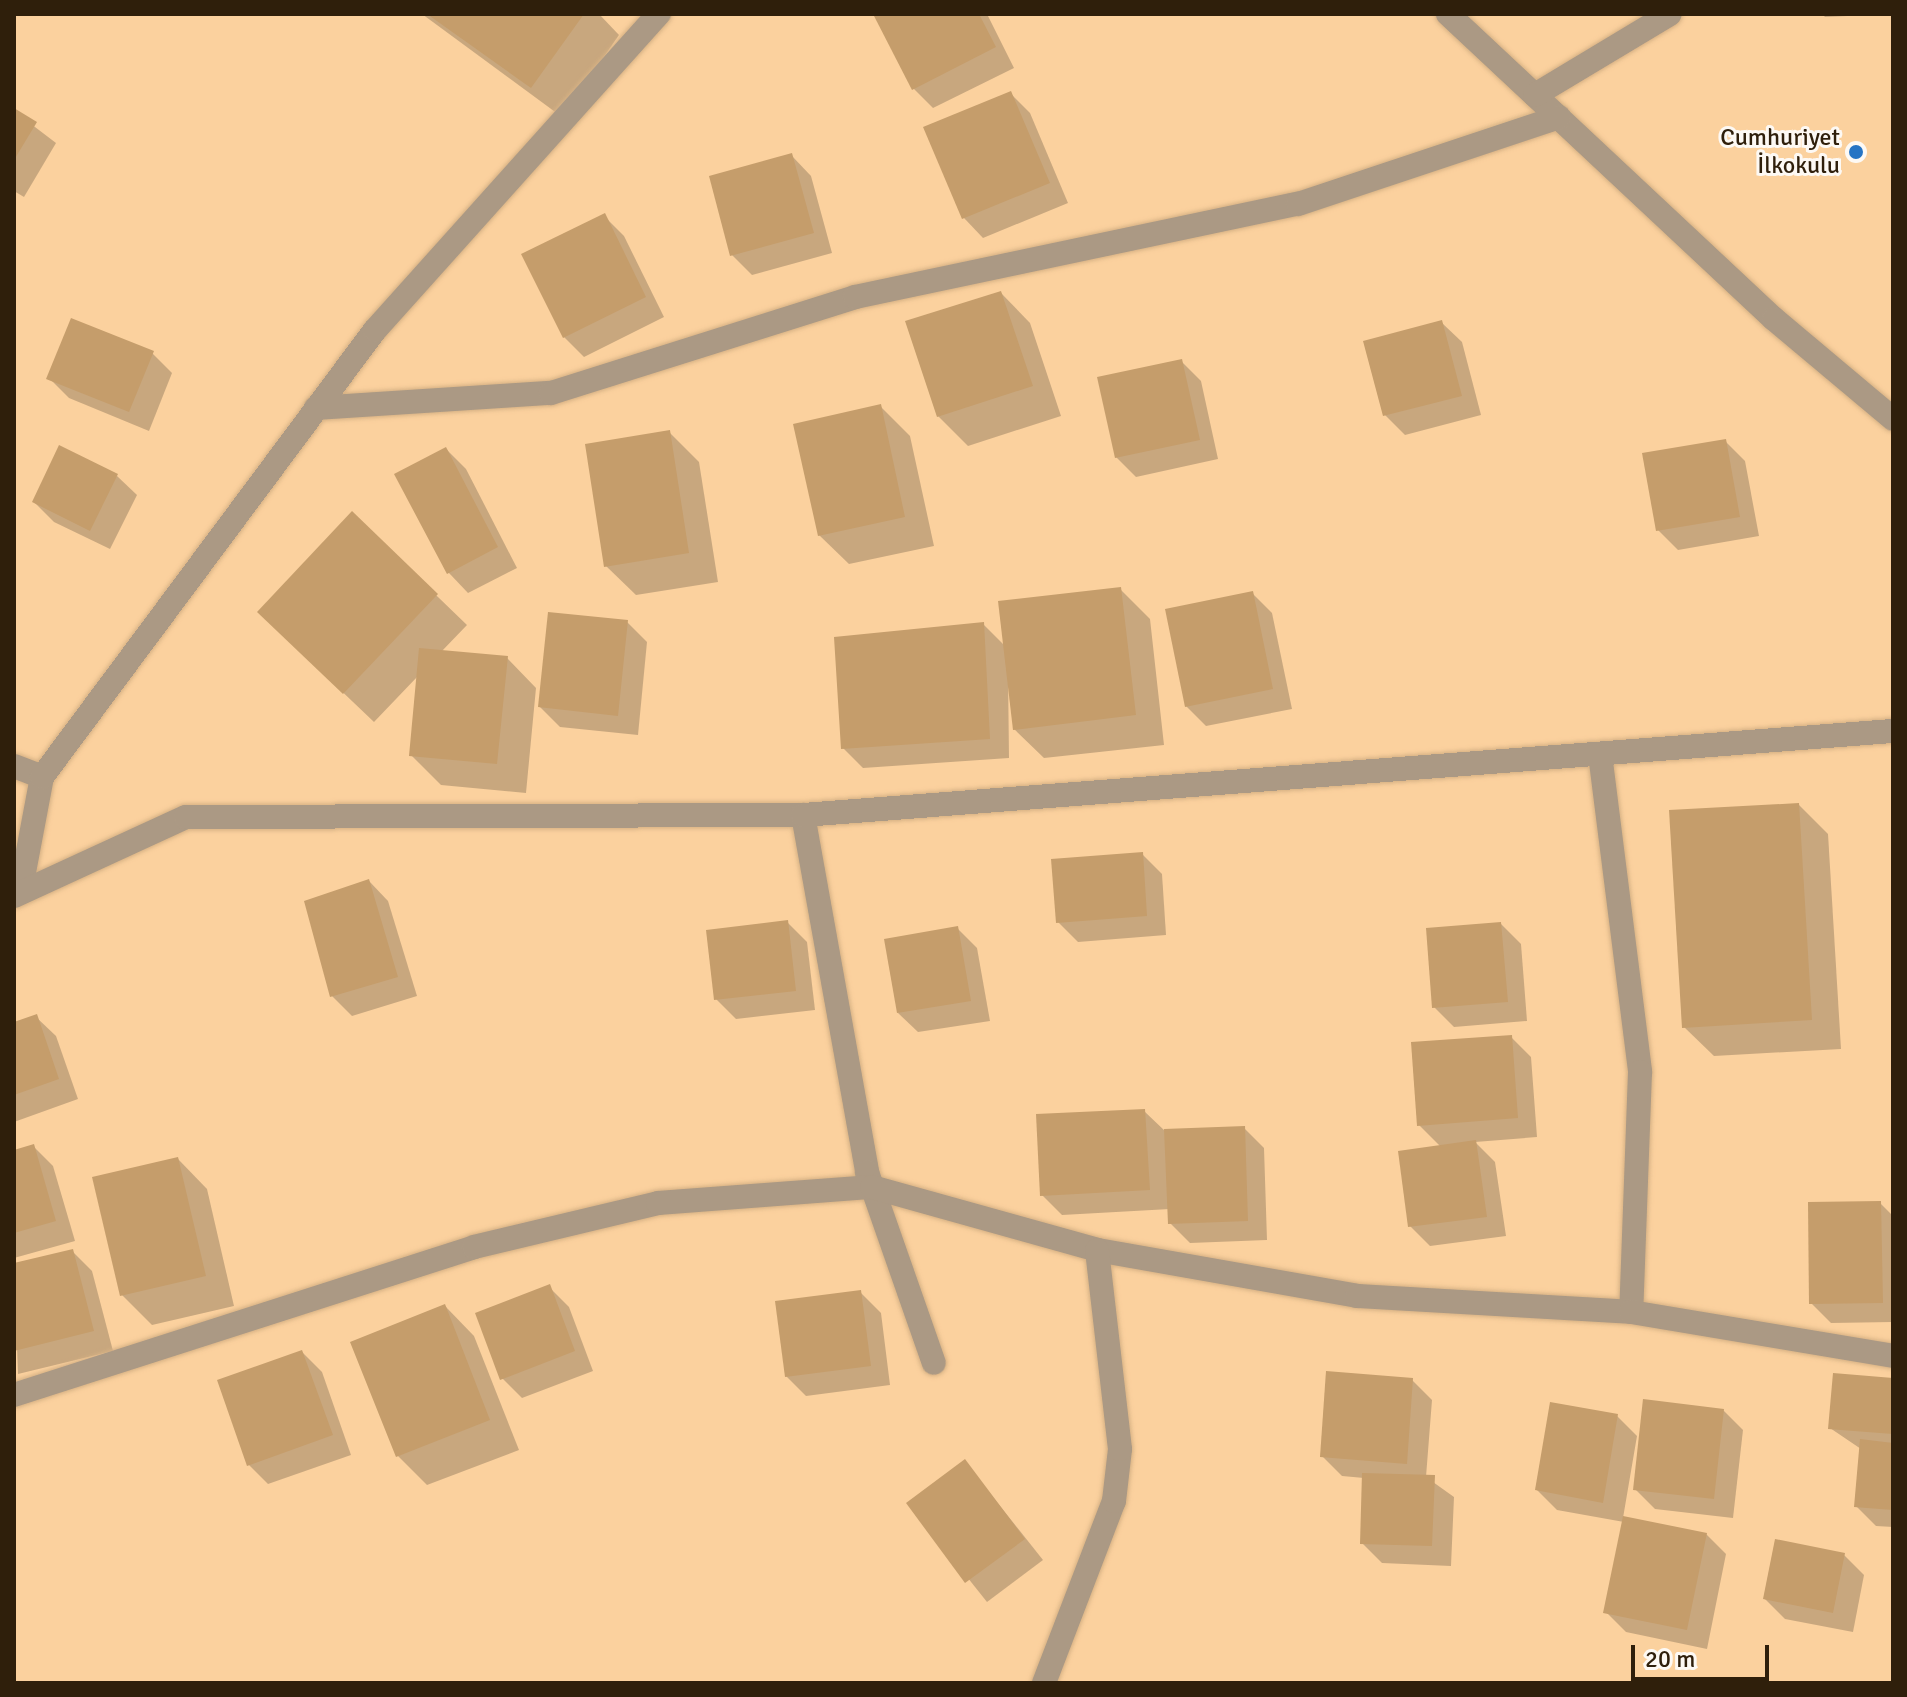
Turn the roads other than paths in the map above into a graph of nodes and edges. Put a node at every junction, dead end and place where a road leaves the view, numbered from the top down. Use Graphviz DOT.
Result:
graph roads {
  1 [pos="659,14"];
  2 [pos="1448,14"];
  3 [pos="1670,14"];
  4 [pos="1535,95"];
  5 [pos="1559,117"];
  6 [pos="316,408"];
  7 [pos="1893,419"];
  8 [pos="1893,731"];
  9 [pos="1600,754"];
  10 [pos="14,766"];
  11 [pos="42,777"];
  12 [pos="803,815"];
  13 [pos="18,892"];
  14 [pos="872,1187"];
  15 [pos="1097,1250"];
  16 [pos="1631,1312"];
  17 [pos="1893,1356"];
  18 [pos="934,1363"];
  19 [pos="14,1395"];
  20 [pos="1044,1683"];
  1 -- 6 [label="street"];
  2 -- 4 [label="street"];
  3 -- 4 [label="street"];
  4 -- 5 [label="street"];
  5 -- 6 [label="street"];
  5 -- 7 [label="street"];
  6 -- 11 [label="street"];
  8 -- 9 [label="street"];
  9 -- 12 [label="street"];
  9 -- 16 [label="street"];
  10 -- 11 [label="street"];
  11 -- 13 [label="street"];
  12 -- 13 [label="street"];
  12 -- 14 [label="street"];
  14 -- 15 [label="street"];
  14 -- 18 [label="street"];
  14 -- 19 [label="street"];
  15 -- 16 [label="street"];
  15 -- 20 [label="street"];
  16 -- 17 [label="street"];
}
